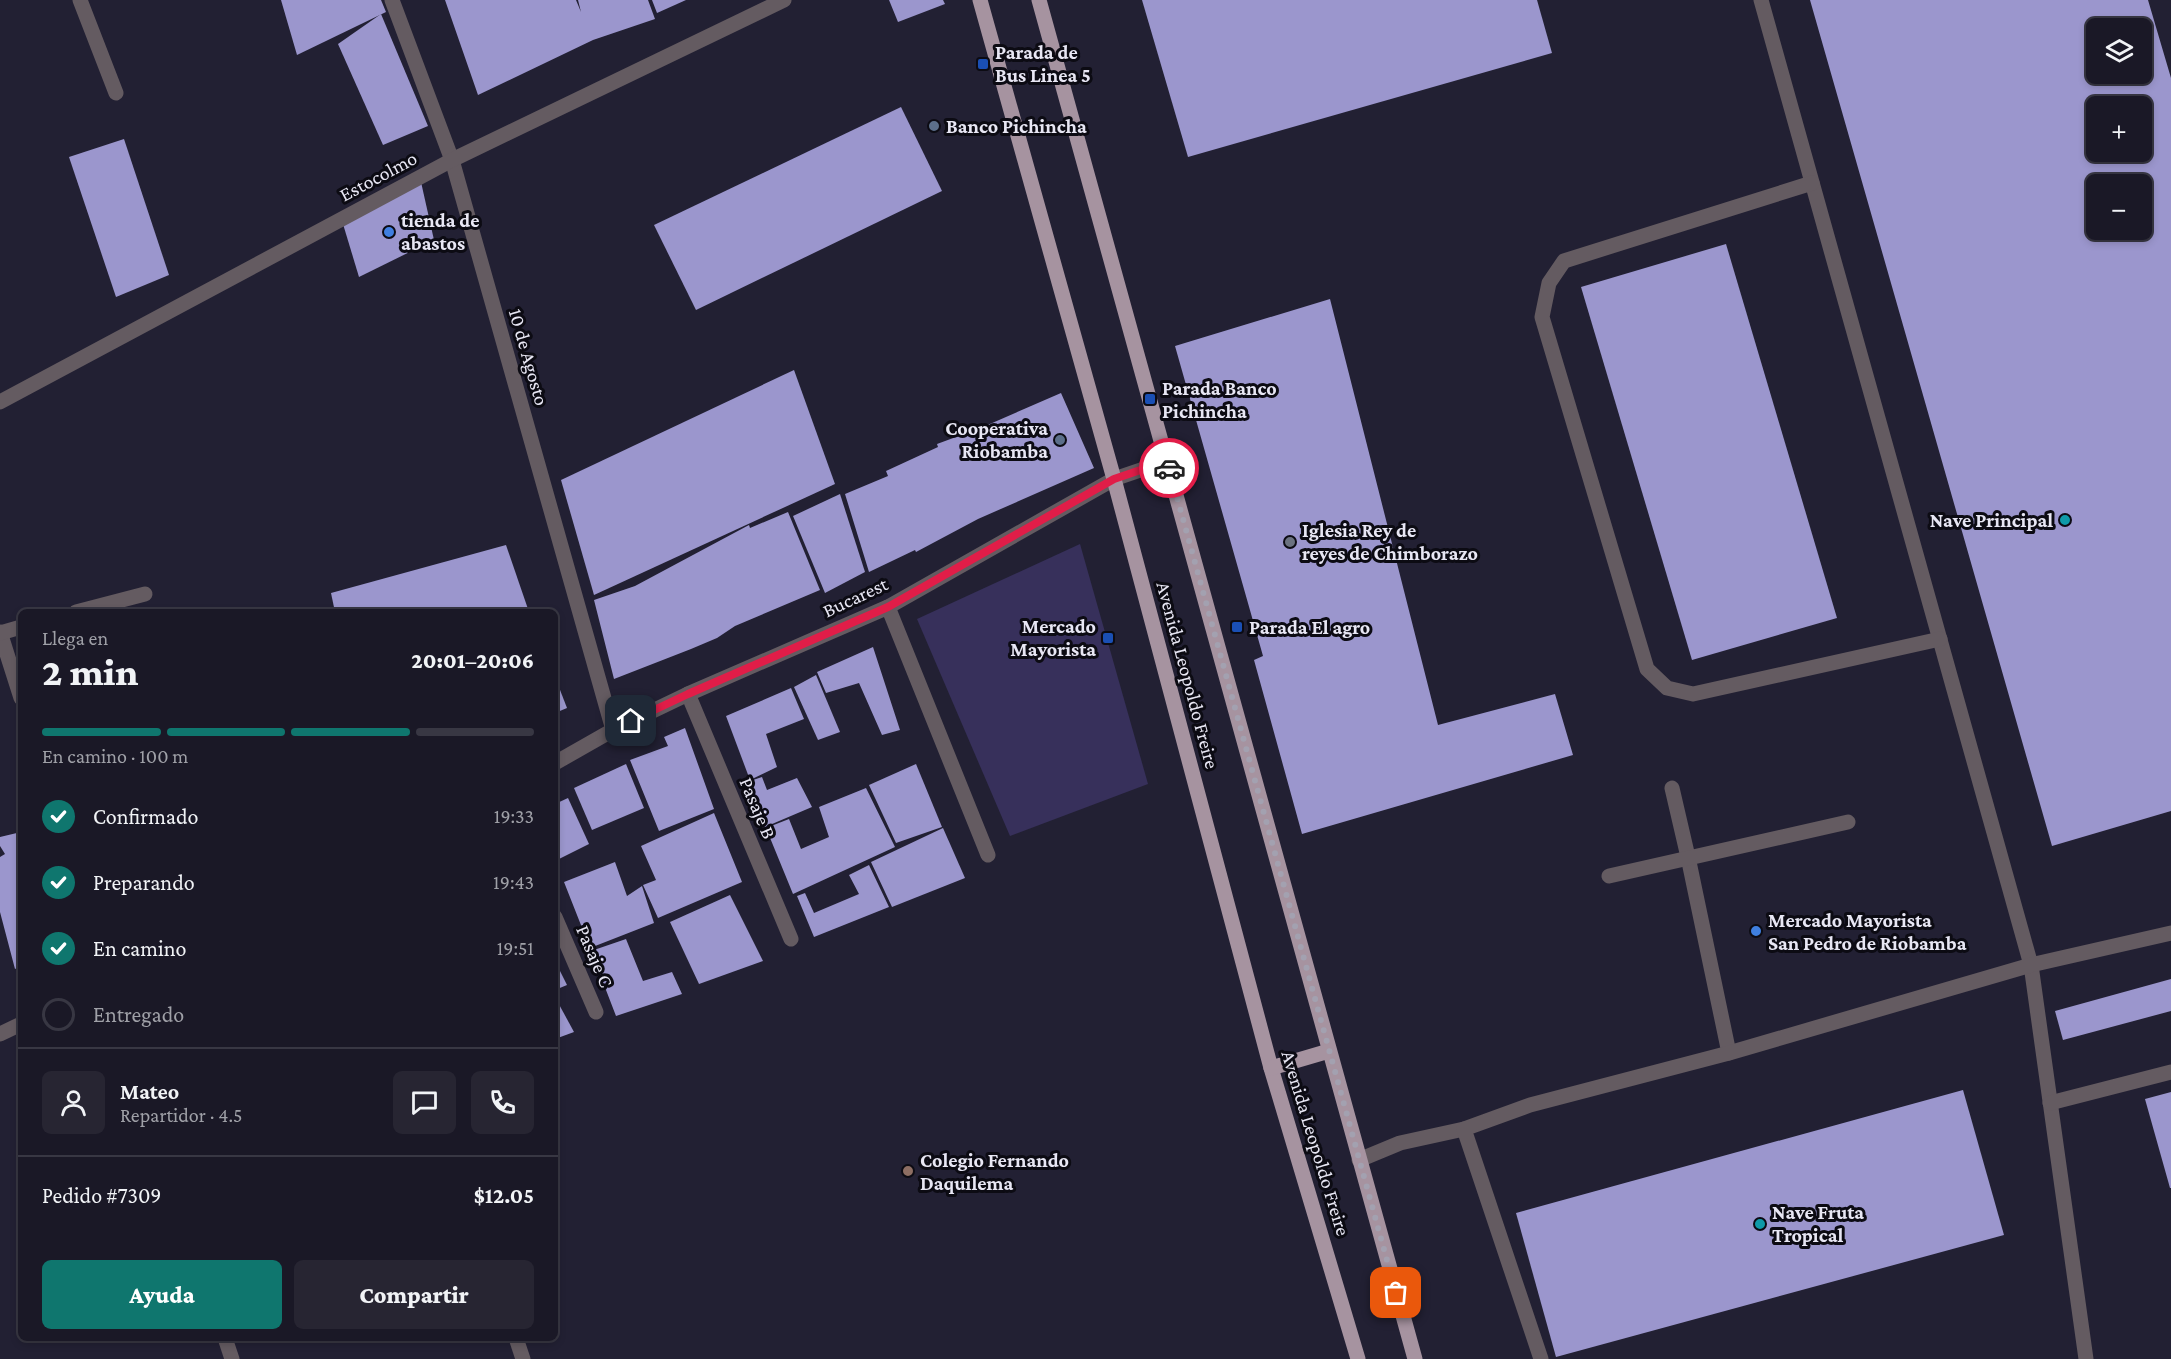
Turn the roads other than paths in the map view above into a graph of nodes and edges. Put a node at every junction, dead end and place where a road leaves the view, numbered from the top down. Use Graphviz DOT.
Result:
graph roads {
  1 [pos="80,0"];
  2 [pos="392,0"];
  3 [pos="783,0"];
  4 [pos="980,0"];
  5 [pos="1039,0"];
  6 [pos="1761,0"];
  7 [pos="116,93"];
  8 [pos="452,160"];
  9 [pos="1812,183"];
  10 [pos="0,402"];
  11 [pos="1167,461"];
  12 [pos="1114,479"];
  13 [pos="146,594"];
  14 [pos="888,607"];
  15 [pos="88,609"];
  16 [pos="18,628"];
  17 [pos="0,633"];
  18 [pos="1940,639"];
  19 [pos="18,689"];
  20 [pos="688,694"];
  21 [pos="613,730"];
  22 [pos="558,761"];
  23 [pos="1672,788"];
  24 [pos="1848,822"];
  25 [pos="988,855"];
  26 [pos="1688,857"];
  27 [pos="1609,876"];
  28 [pos="558,924"];
  29 [pos="2171,933"];
  30 [pos="791,939"];
  31 [pos="2031,965"];
  32 [pos="596,1012"];
  33 [pos="18,1025"];
  34 [pos="0,1034"];
  35 [pos="1329,1051"];
  36 [pos="1729,1053"];
  37 [pos="1271,1068"];
  38 [pos="2171,1072"];
  39 [pos="2050,1103"];
  40 [pos="1464,1129"];
  41 [pos="1359,1160"];
  42 [pos="226,1341"];
  43 [pos="517,1341"];
  44 [pos="232,1359"];
  45 [pos="523,1359"];
  46 [pos="1358,1359"];
  47 [pos="1415,1359"];
  48 [pos="1541,1359"];
  49 [pos="2085,1359"];
  1 -- 7 [label="street"];
  2 -- 8 [label="street, 10 de Agosto"];
  3 -- 8 [label="street, Estocolmo"];
  4 -- 12 [label="main road, Avenida Leopoldo Freire"];
  5 -- 11 [label="main road, Avenida Leopoldo Freire"];
  6 -- 9 [label="street"];
  8 -- 10 [label="street, Estocolmo"];
  8 -- 21 [label="street, 10 de Agosto"];
  9 -- 18 [label="street"];
  9 -- 18 [label="street"];
  11 -- 12 [label="street, Bucarest"];
  11 -- 35 [label="main road, Avenida Leopoldo Freire"];
  12 -- 14 [label="street, Bucarest"];
  12 -- 37 [label="main road, Avenida Leopoldo Freire"];
  13 -- 15 [label="street"];
  14 -- 20 [label="street, Bucarest"];
  14 -- 25 [label="street"];
  16 -- 17 [label="street"];
  17 -- 19 [label="street"];
  18 -- 31 [label="street"];
  20 -- 21 [label="street, Bucarest"];
  20 -- 30 [label="street, Pasaje B"];
  21 -- 22 [label="street, Bucarest"];
  23 -- 26 [label="street"];
  24 -- 26 [label="street"];
  26 -- 27 [label="street"];
  26 -- 36 [label="street"];
  28 -- 32 [label="street, Pasaje C"];
  29 -- 31 [label="street"];
  31 -- 36 [label="street"];
  31 -- 39 [label="street"];
  33 -- 34 [label="street"];
  35 -- 37 [label="main road"];
  35 -- 41 [label="main road, Avenida Leopoldo Freire"];
  36 -- 40 [label="street"];
  37 -- 46 [label="main road, Avenida Leopoldo Freire"];
  38 -- 39 [label="street"];
  39 -- 49 [label="street"];
  40 -- 41 [label="street"];
  40 -- 48 [label="street"];
  41 -- 47 [label="main road, Avenida Leopoldo Freire"];
  42 -- 44 [label="street"];
  43 -- 45 [label="street"];
}
